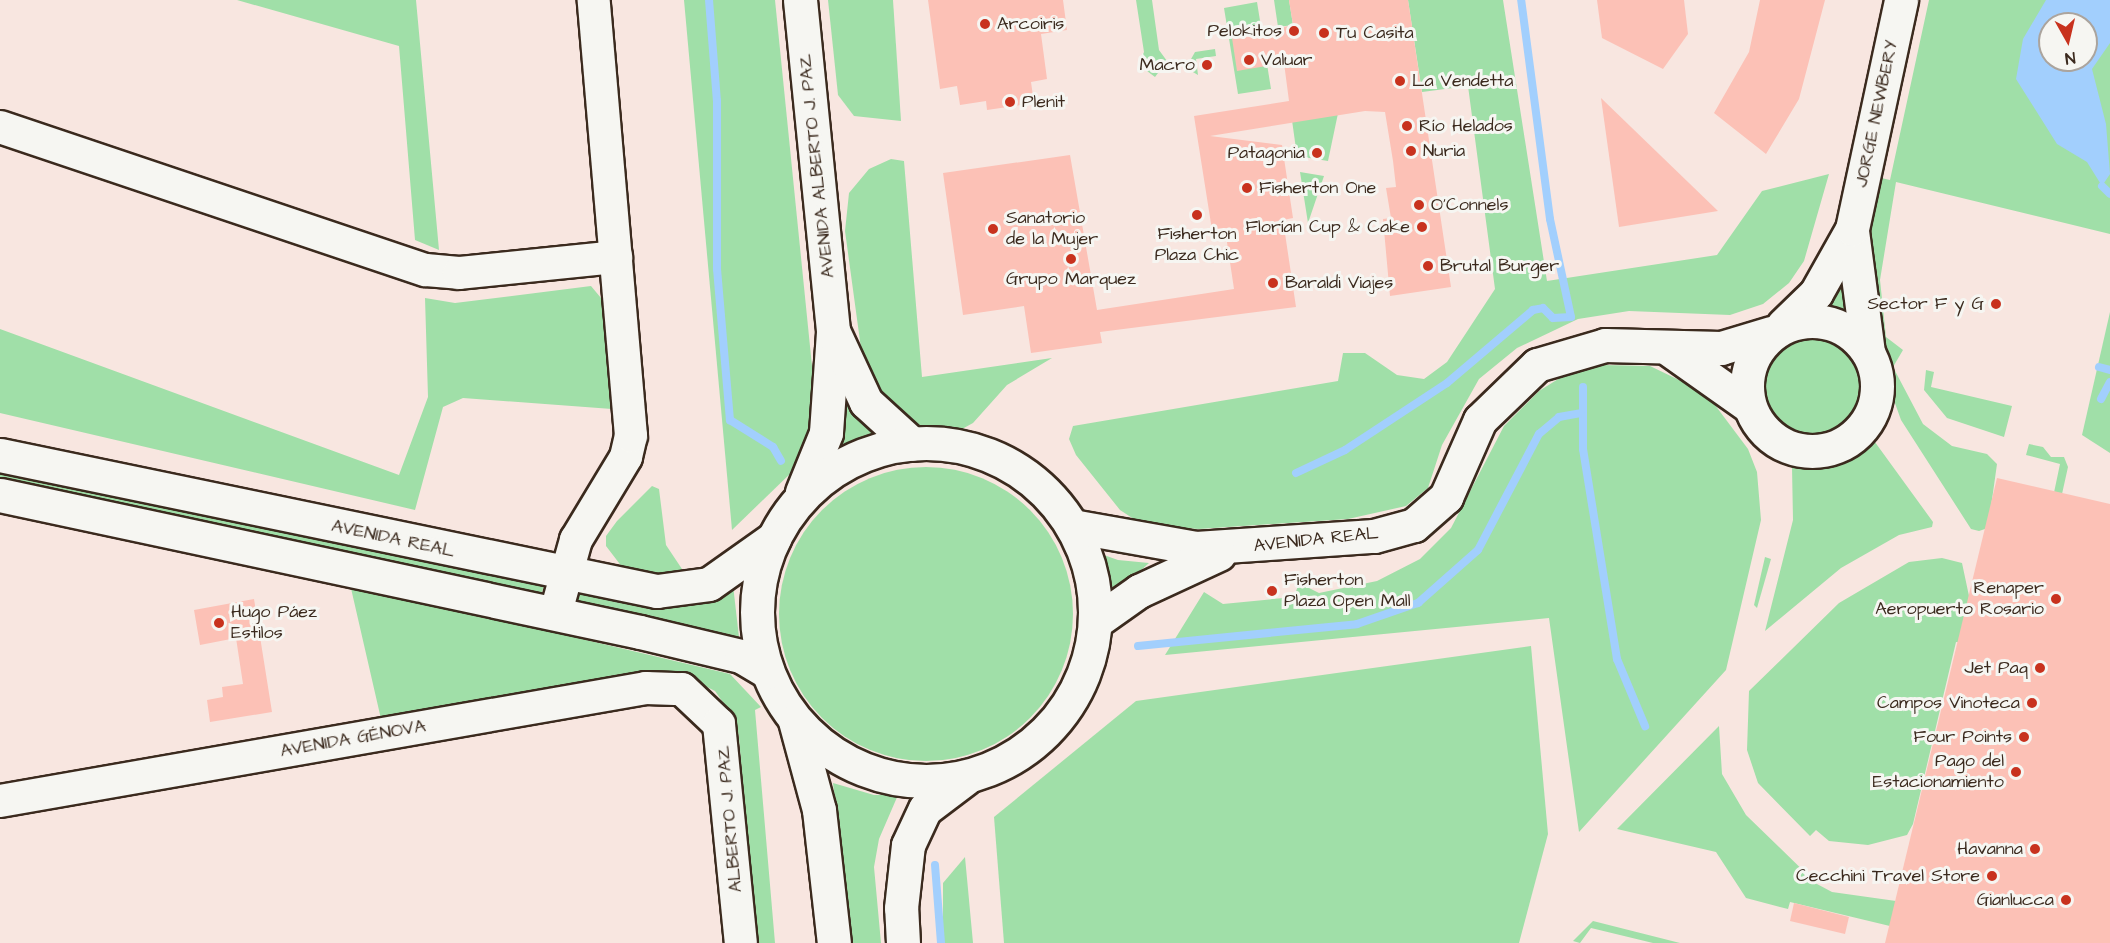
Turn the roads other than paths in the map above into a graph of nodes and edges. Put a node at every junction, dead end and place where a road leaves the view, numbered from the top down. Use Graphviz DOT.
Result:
graph roads {
  1 [pos="594,0"];
  2 [pos="800,0"];
  3 [pos="1901,0"];
  4 [pos="0,127"];
  5 [pos="1852,229"];
  6 [pos="616,257"];
  7 [pos="1777,329"];
  8 [pos="833,332"];
  9 [pos="1666,347"];
  10 [pos="1868,352"];
  11 [pos="1749,406"];
  12 [pos="912,444"];
  13 [pos="0,454"];
  14 [pos="0,495"];
  15 [pos="797,503"];
  16 [pos="1072,526"];
  17 [pos="774,538"];
  18 [pos="1238,548"];
  19 [pos="562,575"];
  20 [pos="556,612"];
  21 [pos="1095,622"];
  22 [pos="768,672"];
  23 [pos="702,702"];
  24 [pos="795,719"];
  25 [pos="970,775"];
  26 [pos="0,801"];
  27 [pos="741,943"];
  28 [pos="834,943"];
  29 [pos="903,943"];
  1 -- 6 [label="street"];
  2 -- 8 [label="main road, AVENIDA ALBERTO J. PAZ"];
  3 -- 5 [label="main road, JORGE NEWBERY"];
  4 -- 6 [label="street"];
  5 -- 7 [label="main road, JORGE NEWBERY"];
  5 -- 10 [label="main road, JORGE NEWBERY"];
  6 -- 19 [label="street"];
  7 -- 9 [label="main road, AVENIDA REAL"];
  7 -- 10 [label="main road"];
  7 -- 11 [label="main road"];
  8 -- 12 [label="main road, AVENIDA ALBERTO J. PAZ"];
  8 -- 15 [label="main road, AVENIDA ALBERTO J. PAZ"];
  9 -- 11 [label="main road"];
  9 -- 18 [label="main road, AVENIDA REAL"];
  10 -- 11 [label="main road"];
  12 -- 15 [label="main road"];
  12 -- 16 [label="main road"];
  13 -- 19 [label="main road, AVENIDA REAL"];
  14 -- 20 [label="main road"];
  15 -- 17 [label="main road"];
  16 -- 18 [label="main road, AVENIDA REAL"];
  16 -- 21 [label="main road"];
  17 -- 19 [label="main road, AVENIDA REAL"];
  17 -- 22 [label="main road"];
  18 -- 21 [label="main road, AVENIDA REAL"];
  19 -- 20 [label="street"];
  20 -- 22 [label="main road"];
  21 -- 25 [label="main road"];
  22 -- 24 [label="main road"];
  23 -- 26 [label="street, AVENIDA GÉNOVA"];
  23 -- 27 [label="street, ALBERTO J. PAZ"];
  24 -- 25 [label="main road"];
  24 -- 28 [label="main road"];
  25 -- 29 [label="main road"];
}
